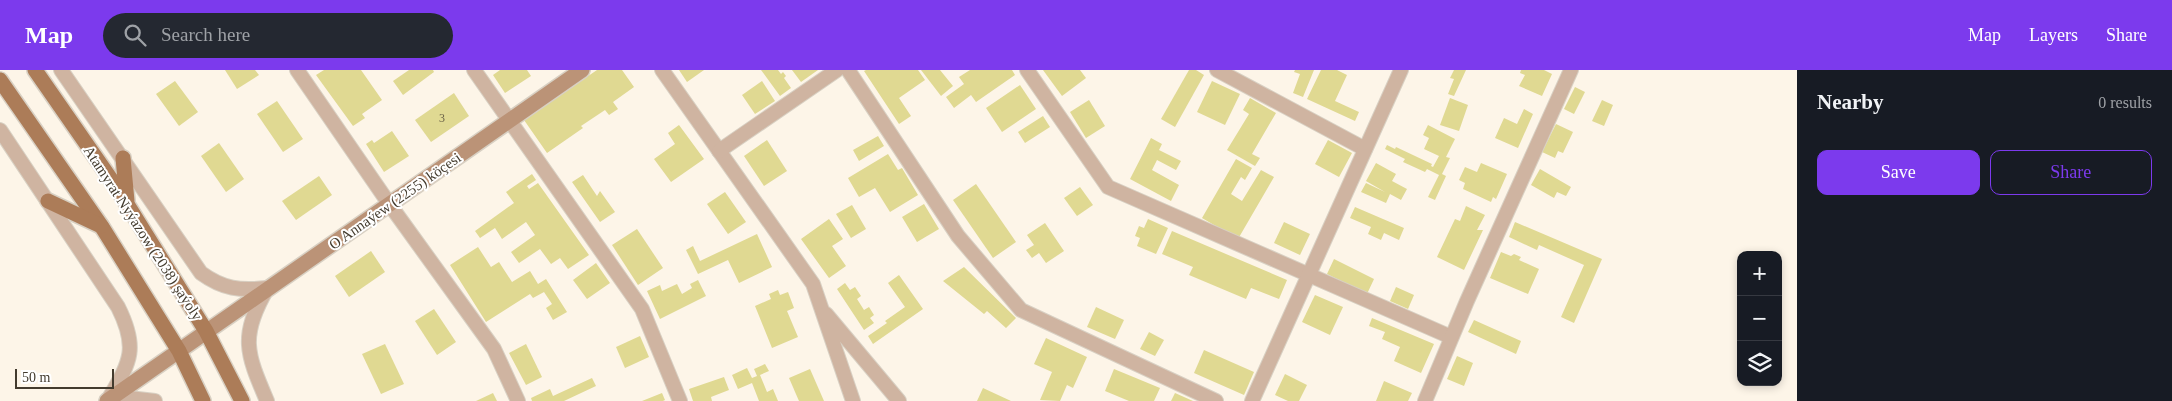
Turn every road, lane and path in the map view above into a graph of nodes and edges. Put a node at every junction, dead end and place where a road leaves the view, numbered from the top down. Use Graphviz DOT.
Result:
graph roads {
  1 [pos="35,70"];
  2 [pos="61,70"];
  3 [pos="298,70"];
  4 [pos="474,70"];
  5 [pos="582,70"];
  6 [pos="662,70"];
  7 [pos="837,70"];
  8 [pos="848,70"];
  9 [pos="1027,70"];
  10 [pos="1217,70"];
  11 [pos="1401,70"];
  12 [pos="1571,70"];
  13 [pos="0,80"];
  14 [pos="510,121"];
  15 [pos="0,130"];
  16 [pos="1365,149"];
  17 [pos="719,151"];
  18 [pos="123,158"];
  19 [pos="48,201"];
  20 [pos="128,205"];
  21 [pos="390,205"];
  22 [pos="102,226"];
  23 [pos="1309,275"];
  24 [pos="267,288"];
  25 [pos="821,308"];
  26 [pos="206,331"];
  27 [pos="1451,337"];
  28 [pos="180,351"];
  29 [pos="108,401"];
  30 [pos="156,401"];
  31 [pos="203,401"];
  32 [pos="242,401"];
  33 [pos="267,401"];
  34 [pos="518,401"];
  35 [pos="680,401"];
  36 [pos="853,401"];
  37 [pos="899,401"];
  38 [pos="1216,401"];
  39 [pos="1252,401"];
  40 [pos="1425,401"];
  1 -- 20 [label="main road, Atamyrat Nyýazow (2038) şaýoly"];
  2 -- 18 [label="street"];
  3 -- 21 [label="street"];
  4 -- 14 [label="street"];
  5 -- 14 [label="main road, O Annaýew (2255) köçesi"];
  6 -- 17 [label="street"];
  7 -- 17 [label="street"];
  8 -- 38 [label="street"];
  9 -- 23 [label="street"];
  10 -- 16 [label="street"];
  11 -- 16 [label="street"];
  12 -- 27 [label="street"];
  13 -- 22 [label="main road, Atamyrat Nyýazow (2038) şaýoly"];
  14 -- 21 [label="main road, O Annaýew (2255) köçesi"];
  14 -- 35 [label="street"];
  15 -- 19 [label="street"];
  16 -- 23 [label="street"];
  17 -- 25 [label="street"];
  18 -- 20 [label="main road"];
  18 -- 24 [label="street"];
  19 -- 22 [label="main road"];
  19 -- 29 [label="street"];
  20 -- 26 [label="main road, Atamyrat Nyýazow (2038) şaýoly"];
  21 -- 24 [label="main road, O Annaýew (2255) köçesi"];
  21 -- 34 [label="street"];
  22 -- 28 [label="main road, Atamyrat Nyýazow (2038) şaýoly"];
  23 -- 27 [label="street"];
  23 -- 39 [label="street"];
  24 -- 26 [label="main road, O Annaýew (2255) köçesi"];
  24 -- 33 [label="street"];
  25 -- 36 [label="street"];
  25 -- 37 [label="street"];
  26 -- 28 [label="main road, O Annaýew (2255) köçesi"];
  26 -- 32 [label="main road, Atamyrat Nyýazow (2038) şaýoly"];
  27 -- 40 [label="street"];
  28 -- 29 [label="main road, O Annaýew (2255) köçesi"];
  28 -- 31 [label="main road, Atamyrat Nyýazow (2038) şaýoly"];
  29 -- 30 [label="street"];
}
